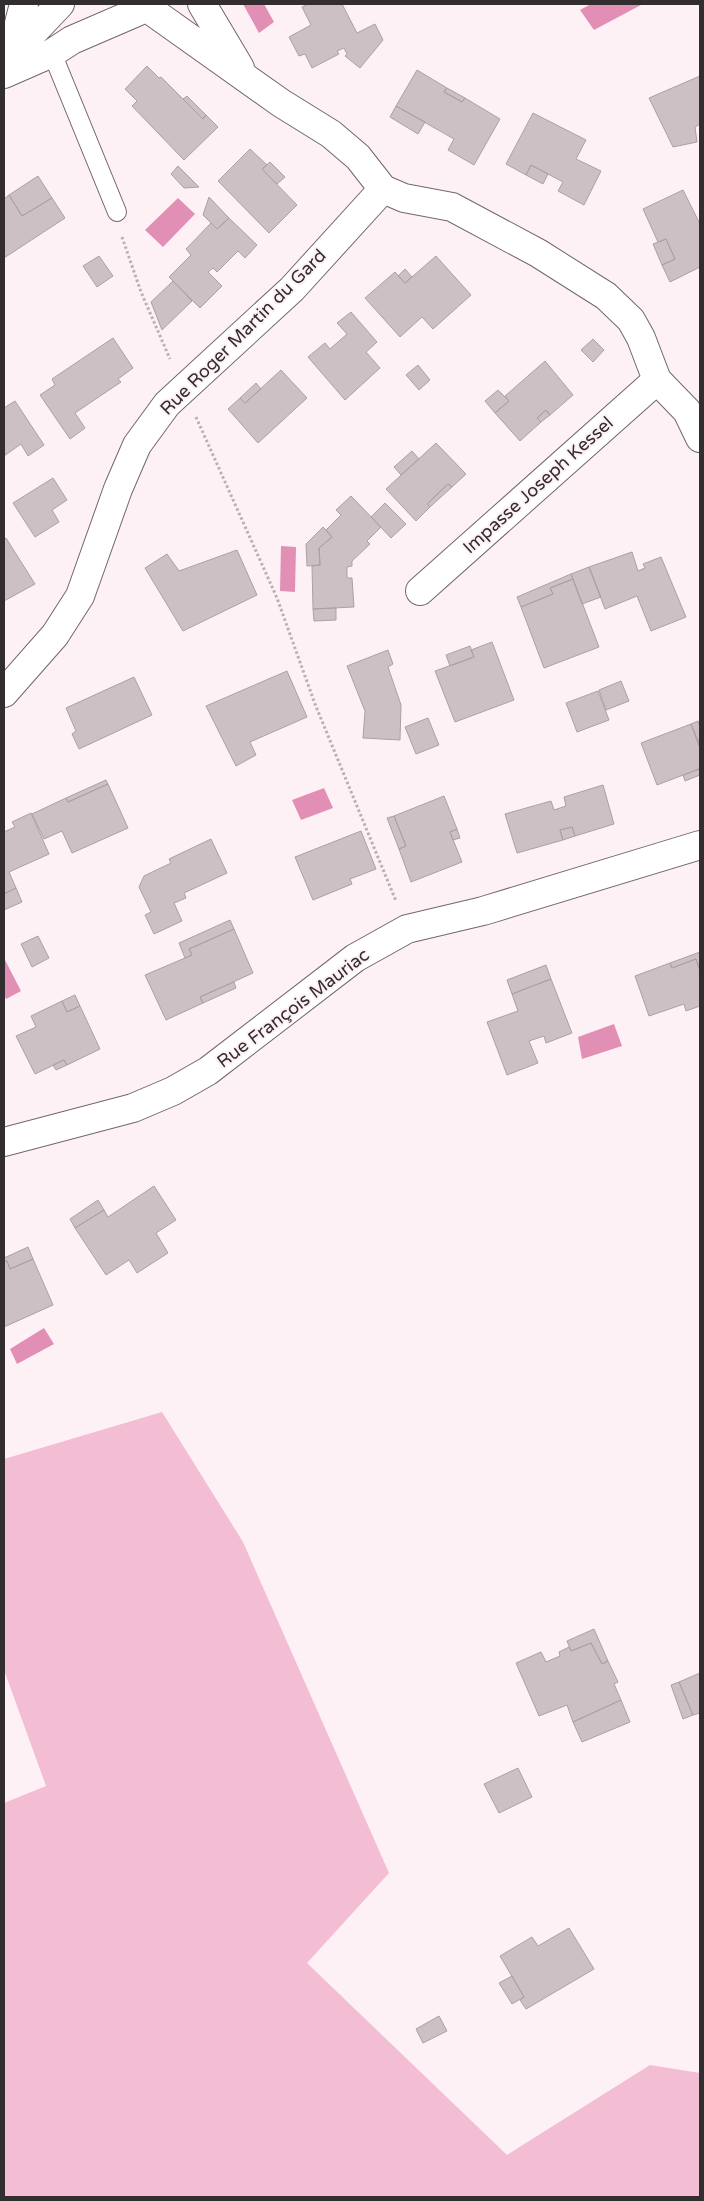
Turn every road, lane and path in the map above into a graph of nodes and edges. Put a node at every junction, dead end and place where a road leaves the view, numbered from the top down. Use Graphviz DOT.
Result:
graph roads {
  1 [pos="24,4"];
  2 [pos="60,4"];
  3 [pos="202,4"];
  4 [pos="146,8"];
  5 [pos="4,54"];
  6 [pos="52,54"];
  7 [pos="4,63"];
  8 [pos="4,74"];
  9 [pos="246,77"];
  10 [pos="384,189"];
  11 [pos="117,212"];
  12 [pos="656,380"];
  13 [pos="183,389"];
  14 [pos="700,438"];
  15 [pos="420,591"];
  16 [pos="4,693"];
  17 [pos="700,846"];
  18 [pos="407,929"];
  19 [pos="4,1142"];
  1 -- 5 [label="street"];
  2 -- 7 [label="street"];
  3 -- 9 [label="street"];
  4 -- 6 [label="street"];
  4 -- 9 [label="street"];
  6 -- 8 [label="street"];
  6 -- 11 [label="lane"];
  9 -- 10 [label="street"];
  10 -- 12 [label="street"];
  10 -- 13 [label="street, Rue Roger Martin du Gard"];
  11 -- 13 [label="path"];
  12 -- 14 [label="street"];
  12 -- 15 [label="street, Impasse Joseph Kessel"];
  13 -- 16 [label="street, Rue Roger Martin du Gard"];
  13 -- 18 [label="path"];
  17 -- 18 [label="street, Rue François Mauriac"];
  18 -- 19 [label="street, Rue François Mauriac"];
}
